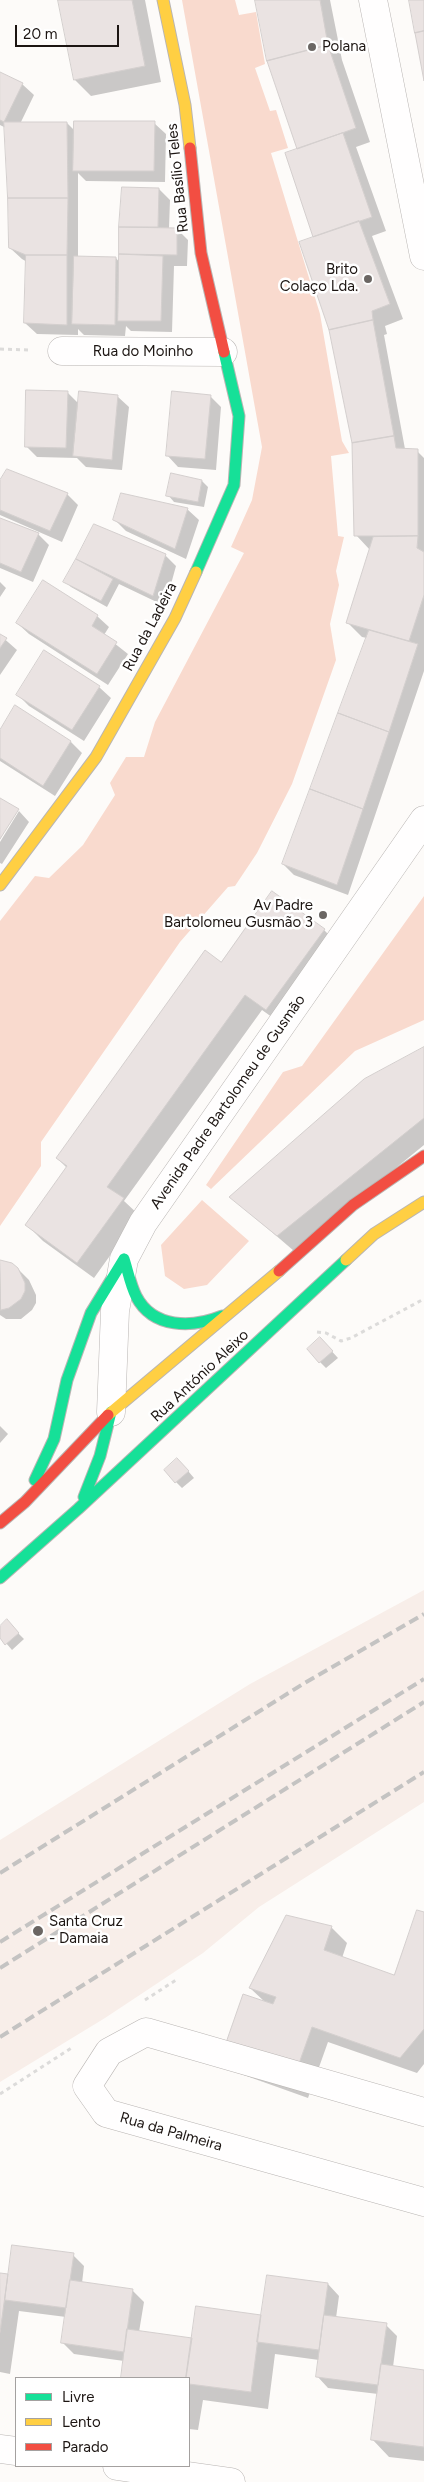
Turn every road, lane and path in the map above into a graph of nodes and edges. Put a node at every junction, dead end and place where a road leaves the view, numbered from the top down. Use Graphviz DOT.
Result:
graph roads {
  1 [pos="163,0"];
  2 [pos="373,0"];
  3 [pos="424,256"];
  4 [pos="62,351"];
  5 [pos="223,352"];
  6 [pos="424,820"];
  7 [pos="0,885"];
  8 [pos="424,1156"];
  9 [pos="424,1202"];
  10 [pos="124,1259"];
  11 [pos="424,1300"];
  12 [pos="235,1310"];
  13 [pos="313,1332"];
  14 [pos="111,1412"];
  15 [pos="24,1502"];
  16 [pos="78,1509"];
  17 [pos="0,1524"];
  18 [pos="0,1578"];
  19 [pos="424,2112"];
  20 [pos="424,2202"];
  21 [pos="0,2449"];
  22 [pos="15,2451"];
  23 [pos="124,2467"];
  24 [pos="231,2482"];
  1 -- 5 [label="street, Rua Basílio Teles"];
  2 -- 3 [label="street"];
  4 -- 5 [label="street, Rua do Moinho"];
  5 -- 7 [label="street, Rua da Ladeira"];
  6 -- 10 [label="street, Avenida Padre Bartolomeu de Gusmão"];
  8 -- 12 [label="street, Rua António Aleixo"];
  9 -- 16 [label="street, Rua António Aleixo"];
  10 -- 12 [label="street"];
  10 -- 14 [label="street, Avenida Padre Bartolomeu de Gusmão"];
  10 -- 15 [label="street"];
  11 -- 13 [label="path"];
  12 -- 14 [label="street, Rua António Aleixo"];
  14 -- 15 [label="street, Rua António Aleixo"];
  14 -- 16 [label="street"];
  15 -- 17 [label="street, Rua António Aleixo"];
  16 -- 18 [label="street, Rua António Aleixo"];
  19 -- 20 [label="street, Rua da Palmeira"];
  21 -- 22 [label="street"];
  23 -- 24 [label="street"];
}
